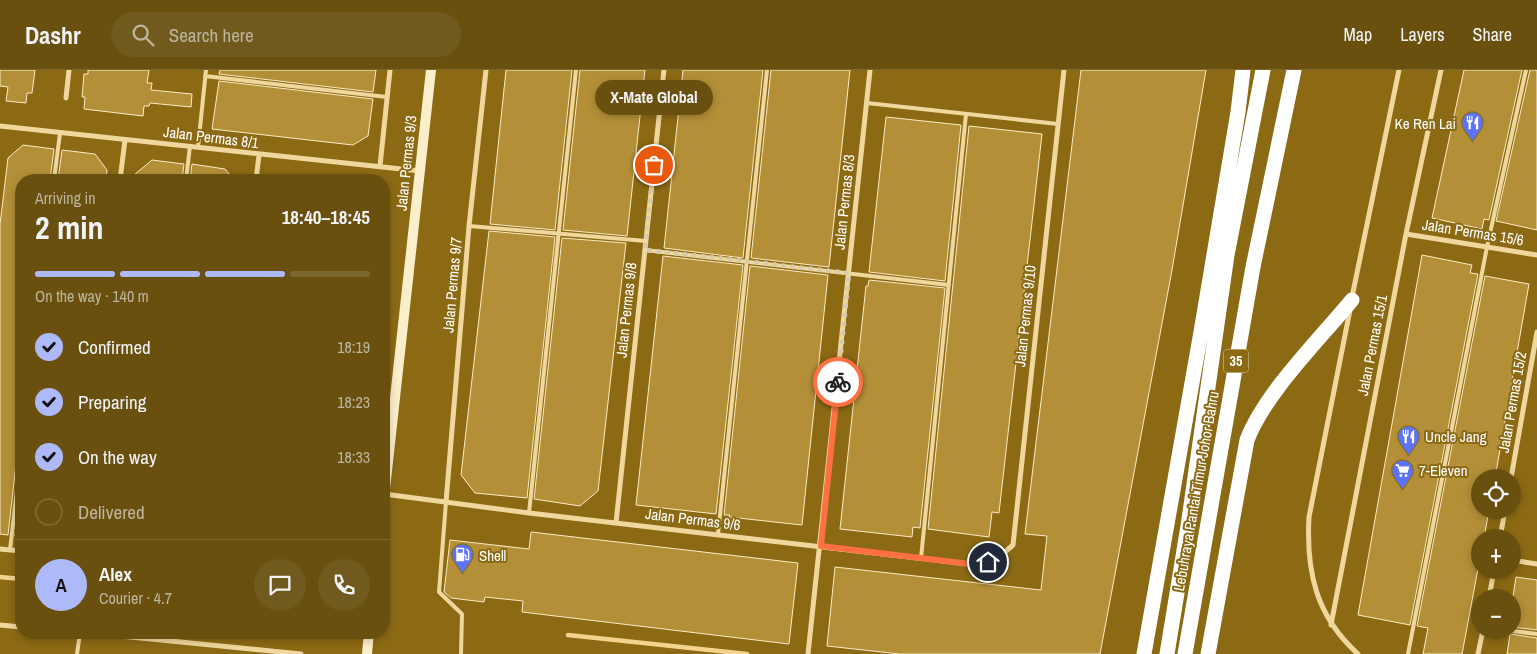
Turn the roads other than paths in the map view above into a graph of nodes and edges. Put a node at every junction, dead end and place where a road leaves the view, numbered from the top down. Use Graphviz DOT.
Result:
graph roads {
  1 [pos="69,70"];
  2 [pos="206,70"];
  3 [pos="390,70"];
  4 [pos="431,70"];
  5 [pos="486,70"];
  6 [pos="576,70"];
  7 [pos="664,70"];
  8 [pos="768,70"];
  9 [pos="870,70"];
  10 [pos="1064,70"];
  11 [pos="1243,70"];
  12 [pos="1252,70"];
  13 [pos="1263,70"];
  14 [pos="1294,70"];
  15 [pos="1399,70"];
  16 [pos="1441,70"];
  17 [pos="1526,70"];
  18 [pos="206,76"];
  19 [pos="387,97"];
  20 [pos="66,98"];
  21 [pos="866,103"];
  22 [pos="1238,112"];
  23 [pos="966,114"];
  24 [pos="1058,124"];
  25 [pos="0,126"];
  26 [pos="60,133"];
  27 [pos="125,140"];
  28 [pos="190,146"];
  29 [pos="198,147"];
  30 [pos="259,155"];
  31 [pos="380,166"];
  32 [pos="420,171"];
  33 [pos="55,174"];
  34 [pos="121,174"];
  35 [pos="187,174"];
  36 [pos="257,174"];
  37 [pos="469,226"];
  38 [pos="559,234"];
  39 [pos="1406,234"];
  40 [pos="646,241"];
  41 [pos="1487,247"];
  42 [pos="645,250"];
  43 [pos="1537,255"];
  44 [pos="747,261"];
  45 [pos="849,273"];
  46 [pos="949,285"];
  47 [pos="1352,300"];
  48 [pos="1537,332"];
  49 [pos="390,440"];
  50 [pos="1513,469"];
  51 [pos="390,495"];
  52 [pos="446,502"];
  53 [pos="15,507"];
  54 [pos="529,513"];
  55 [pos="616,522"];
  56 [pos="718,534"];
  57 [pos="821,546"];
  58 [pos="0,549"];
  59 [pos="10,550"];
  60 [pos="15,550"];
  61 [pos="921,558"];
  62 [pos="998,558"];
  63 [pos="1521,561"];
  64 [pos="1537,564"];
  65 [pos="0,625"];
  66 [pos="15,626"];
  67 [pos="1331,626"];
  68 [pos="1521,632"];
  69 [pos="1537,634"];
  70 [pos="79,639"];
  71 [pos="150,639"];
  72 [pos="368,639"];
  73 [pos="1481,639"];
  74 [pos="78,654"];
  75 [pos="301,654"];
  76 [pos="367,654"];
  77 [pos="460,654"];
  78 [pos="808,654"];
  79 [pos="1144,654"];
  80 [pos="1167,654"];
  81 [pos="1185,654"];
  82 [pos="1208,654"];
  83 [pos="1358,654"];
  84 [pos="1408,654"];
  85 [pos="1478,654"];
  1 -- 20 [label="street"];
  2 -- 18 [label="lane"];
  3 -- 19 [label="street"];
  4 -- 32 [label="street, Jalan Permas 9/3"];
  5 -- 37 [label="street, Jalan Permas 9/7"];
  6 -- 38 [label="lane"];
  7 -- 40 [label="street, Jalan Permas 9/8"];
  8 -- 44 [label="lane"];
  9 -- 21 [label="street, Jalan Permas 8/3"];
  10 -- 24 [label="street, Jalan Permas 9/10"];
  11 -- 22 [label="highway"];
  12 -- 22 [label="highway"];
  13 -- 80 [label="highway, Lebuhraya Pantai Timur Johor Bahru / 35"];
  14 -- 81 [label="highway, Lebuhraya Pantai Timur Johor Bahru / 35"];
  15 -- 47 [label="street"];
  16 -- 39 [label="street, Jalan Permas 15/1"];
  17 -- 41 [label="lane"];
  18 -- 19 [label="lane"];
  18 -- 29 [label="lane"];
  19 -- 31 [label="street"];
  21 -- 23 [label="lane"];
  21 -- 45 [label="street, Jalan Permas 8/3"];
  22 -- 79 [label="highway"];
  23 -- 24 [label="lane"];
  23 -- 46 [label="lane"];
  24 -- 62 [label="street, Jalan Permas 9/10"];
  25 -- 26 [label="street, Jalan Permas 8/1"];
  26 -- 27 [label="street, Jalan Permas 8/1"];
  26 -- 33 [label="lane"];
  27 -- 28 [label="street, Jalan Permas 8/1"];
  27 -- 34 [label="street"];
  28 -- 29 [label="street, Jalan Permas 8/1"];
  28 -- 35 [label="lane"];
  29 -- 30 [label="street, Jalan Permas 8/1"];
  30 -- 31 [label="street, Jalan Permas 8/1"];
  30 -- 36 [label="street"];
  31 -- 32 [label="street, Jalan Permas 8/1"];
  32 -- 49 [label="street, Jalan Permas 9/3"];
  37 -- 38 [label="lane"];
  37 -- 52 [label="street, Jalan Permas 9/7"];
  38 -- 40 [label="lane"];
  38 -- 54 [label="lane"];
  39 -- 41 [label="street, Jalan Permas 15/6"];
  39 -- 67 [label="street, Jalan Permas 15/1"];
  40 -- 42 [label="street, Jalan Permas 9/8"];
  41 -- 43 [label="street, Jalan Permas 15/6"];
  41 -- 84 [label="lane"];
  42 -- 44 [label="lane"];
  42 -- 55 [label="street, Jalan Permas 9/8"];
  44 -- 45 [label="lane"];
  44 -- 56 [label="lane"];
  45 -- 46 [label="lane"];
  45 -- 57 [label="street, Jalan Permas 8/3"];
  46 -- 61 [label="lane"];
  47 -- 67 [label="street"];
  47 -- 82 [label="highway"];
  48 -- 50 [label="street, Jalan Permas 15/2"];
  51 -- 52 [label="street, Jalan Permas 9/6"];
  52 -- 54 [label="street, Jalan Permas 9/6"];
  52 -- 77 [label="lane"];
  53 -- 59 [label="lane"];
  54 -- 55 [label="street, Jalan Permas 9/6"];
  55 -- 56 [label="street, Jalan Permas 9/6"];
  56 -- 57 [label="street, Jalan Permas 9/6"];
  57 -- 61 [label="street, Jalan Permas 9/6"];
  57 -- 78 [label="street, Jalan Permas 8/3"];
  58 -- 59 [label="street"];
  59 -- 60 [label="street"];
  61 -- 62 [label="street, Jalan Permas 9/6"];
  63 -- 64 [label="street"];
  65 -- 66 [label="street"];
  67 -- 83 [label="street"];
  68 -- 69 [label="lane"];
  70 -- 74 [label="lane"];
  71 -- 75 [label="street"];
  72 -- 76 [label="street"];
  73 -- 85 [label="street"];
}
